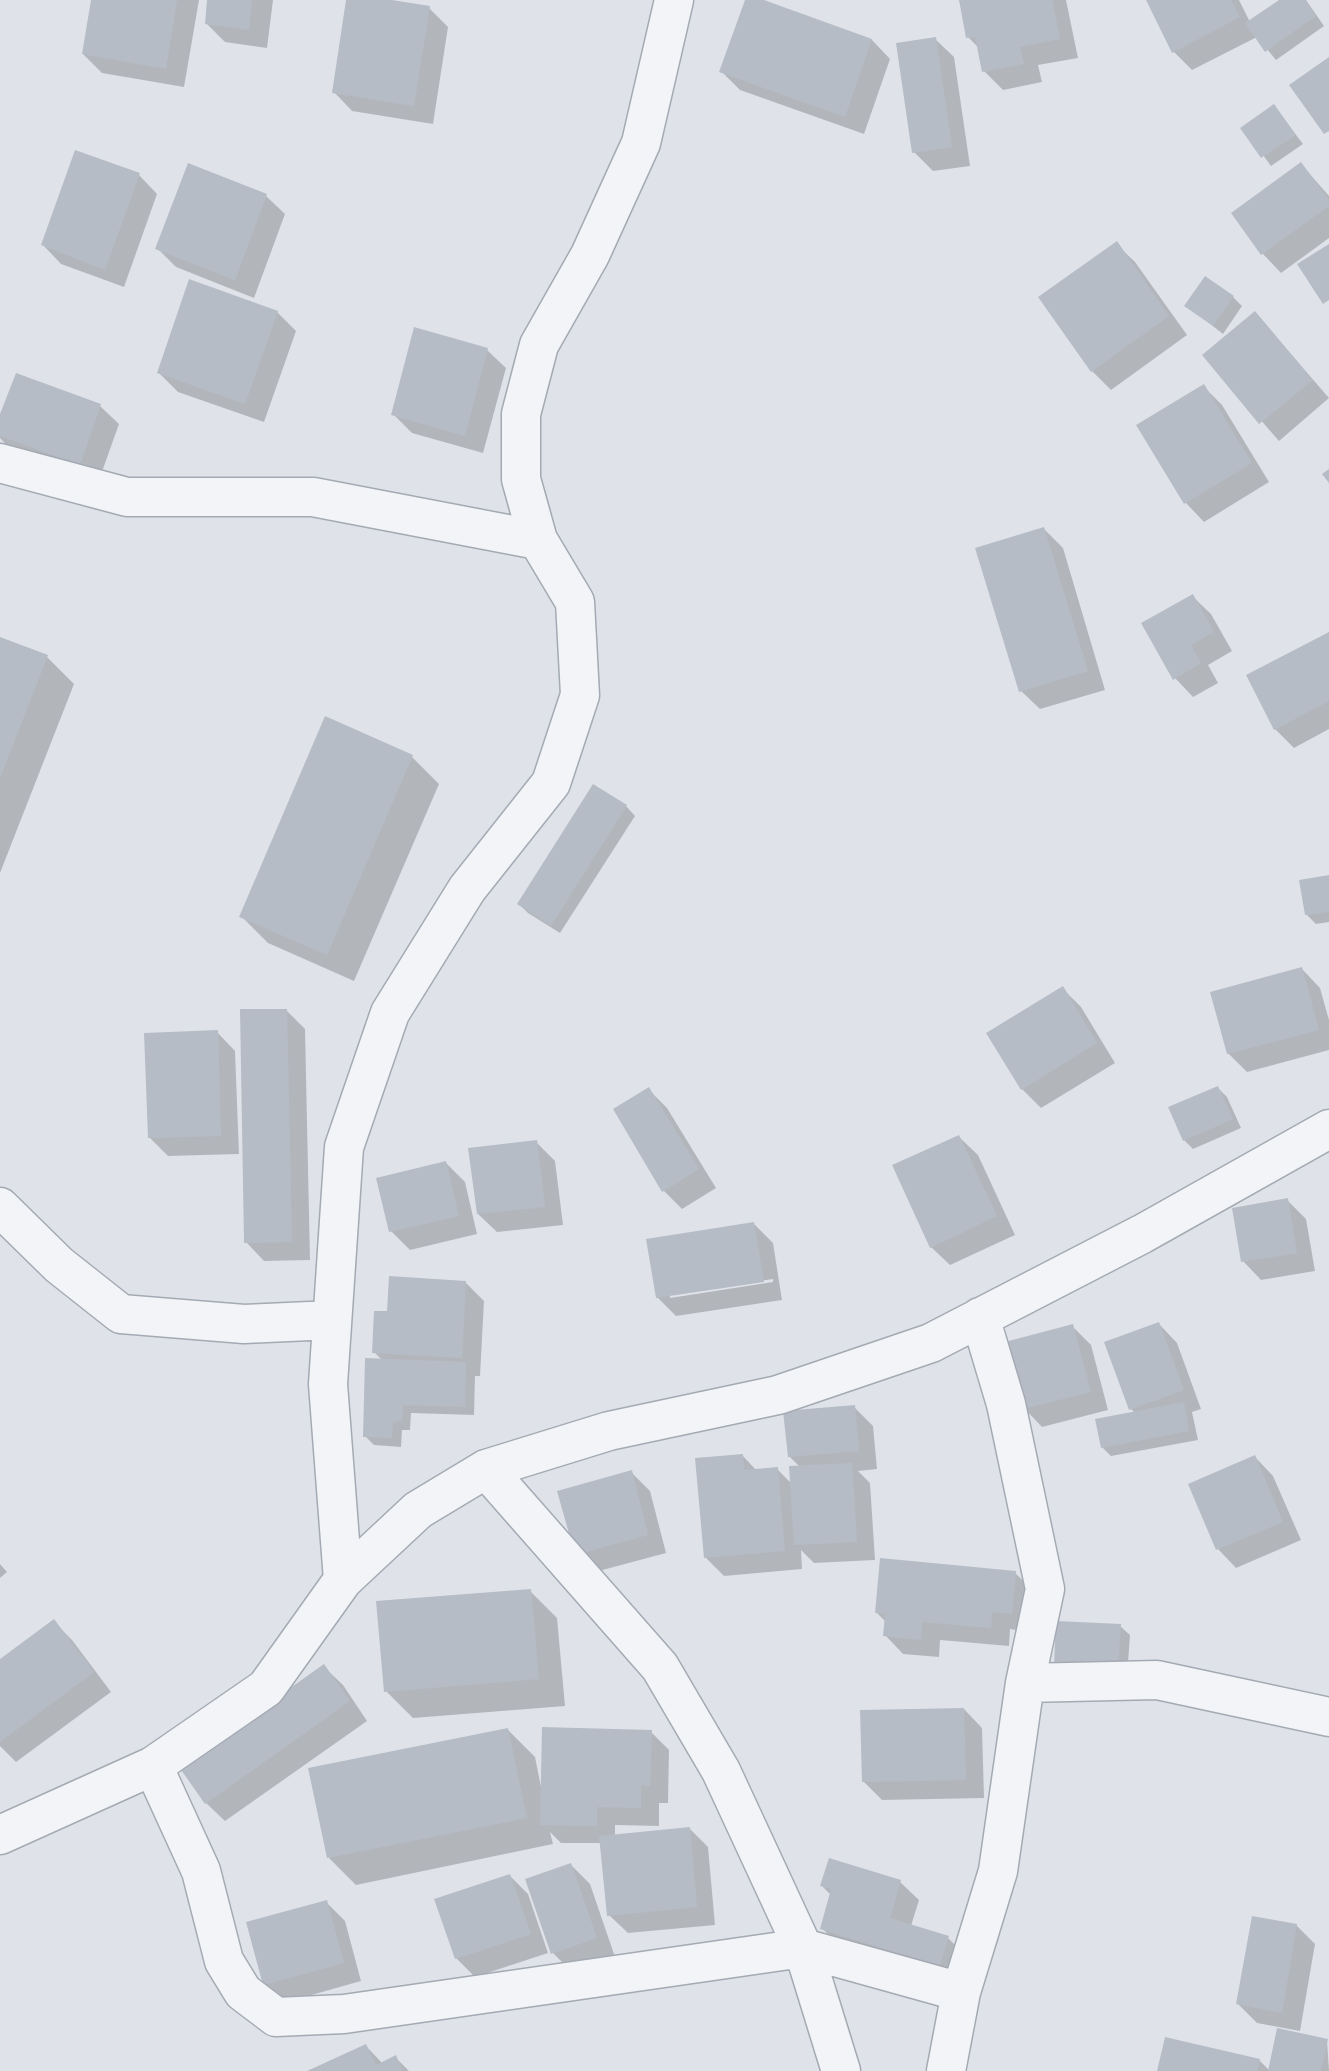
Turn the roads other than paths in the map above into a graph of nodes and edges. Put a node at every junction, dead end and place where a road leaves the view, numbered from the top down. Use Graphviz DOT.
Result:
graph roads {
  1 [pos="674,0"];
  2 [pos="0,463"];
  3 [pos="538,540"];
  4 [pos="1329,1129"];
  5 [pos="0,1207"];
  6 [pos="980,1317"];
  7 [pos="332,1320"];
  8 [pos="486,1469"];
  9 [pos="343,1580"];
  10 [pos="1025,1683"];
  11 [pos="1329,1717"];
  12 [pos="153,1766"];
  13 [pos="0,1835"];
  14 [pos="803,1948"];
  15 [pos="961,1992"];
  16 [pos="841,2071"];
  17 [pos="946,2071"];
  1 -- 3 [label="street"];
  2 -- 3 [label="street"];
  3 -- 7 [label="street"];
  4 -- 6 [label="street"];
  5 -- 7 [label="street"];
  6 -- 8 [label="street"];
  6 -- 10 [label="street"];
  7 -- 9 [label="street"];
  8 -- 9 [label="street"];
  8 -- 14 [label="street"];
  9 -- 12 [label="street"];
  10 -- 11 [label="street"];
  10 -- 15 [label="street"];
  12 -- 13 [label="street"];
  12 -- 14 [label="street"];
  14 -- 15 [label="street"];
  14 -- 16 [label="street"];
  15 -- 17 [label="street"];
}
